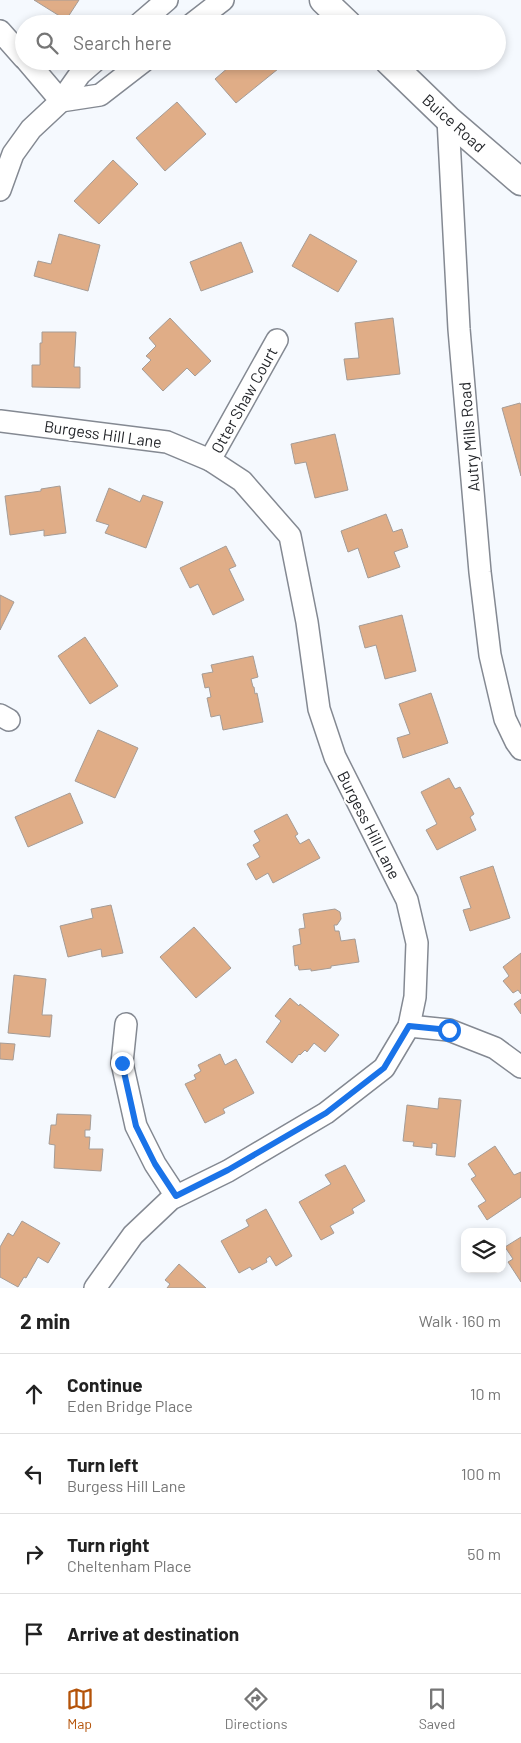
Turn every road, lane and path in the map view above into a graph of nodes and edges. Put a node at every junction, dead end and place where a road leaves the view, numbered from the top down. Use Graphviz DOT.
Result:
graph roads {
  1 [pos="167,0"];
  2 [pos="223,0"];
  3 [pos="323,0"];
  4 [pos="150,15"];
  5 [pos="204,15"];
  6 [pos="339,15"];
  7 [pos="0,30"];
  8 [pos="15,48"];
  9 [pos="34,70"];
  10 [pos="85,70"];
  11 [pos="132,70"];
  12 [pos="397,70"];
  13 [pos="61,102"];
  14 [pos="448,119"];
  15 [pos="521,182"];
  16 [pos="0,190"];
  17 [pos="277,340"];
  18 [pos="0,421"];
  19 [pos="210,460"];
  20 [pos="521,749"];
  21 [pos="126,1024"];
  22 [pos="409,1026"];
  23 [pos="521,1067"];
  24 [pos="176,1196"];
  25 [pos="95,1288"];
  1 -- 4 [label="street"];
  2 -- 5 [label="street"];
  3 -- 6 [label="street"];
  7 -- 8 [label="street"];
  9 -- 13 [label="street"];
  10 -- 13 [label="street"];
  11 -- 13 [label="street"];
  12 -- 14 [label="street, Buice Road"];
  13 -- 16 [label="street"];
  14 -- 15 [label="street, Buice Road"];
  14 -- 20 [label="street, Autry Mills Road"];
  17 -- 19 [label="street, Otter Shaw Court"];
  18 -- 19 [label="street, Burgess Hill Lane"];
  19 -- 22 [label="street, Burgess Hill Lane"];
  21 -- 24 [label="street"];
  22 -- 23 [label="street"];
  22 -- 24 [label="street, Burgess Hill Lane"];
  24 -- 25 [label="street, Burgess Hill Lane"];
}
